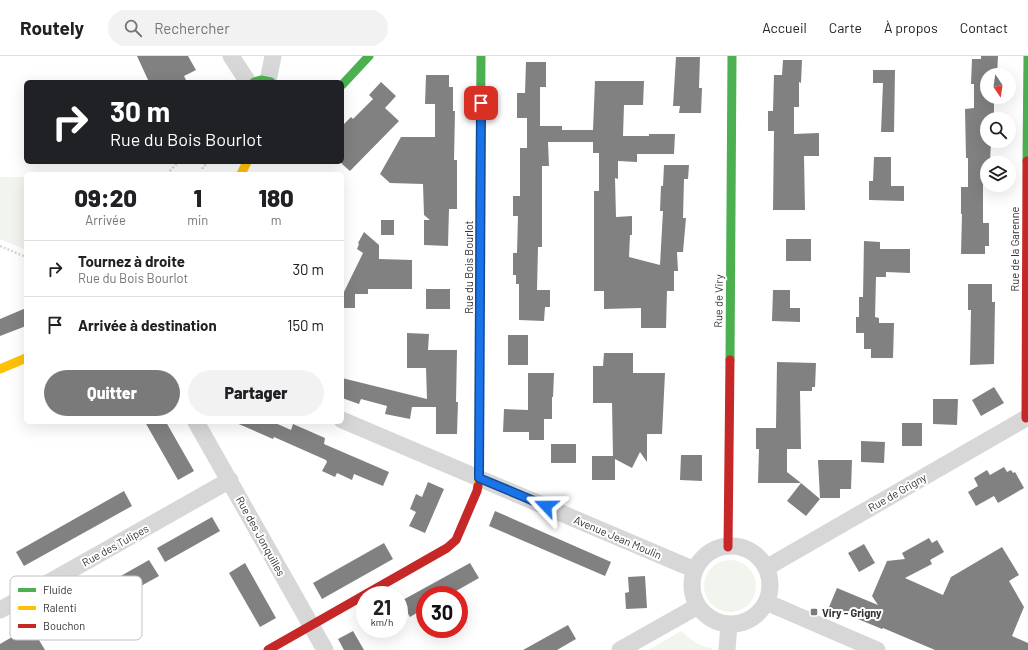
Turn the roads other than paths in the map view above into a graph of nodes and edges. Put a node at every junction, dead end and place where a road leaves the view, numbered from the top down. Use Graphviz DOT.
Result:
graph roads {
  1 [pos="231,56"];
  2 [pos="273,56"];
  3 [pos="369,56"];
  4 [pos="482,56"];
  5 [pos="732,56"];
  6 [pos="1028,56"];
  7 [pos="247,80"];
  8 [pos="265,80"];
  9 [pos="344,83"];
  10 [pos="24,359"];
  11 [pos="0,369"];
  12 [pos="1027,417"];
  13 [pos="344,421"];
  14 [pos="197,424"];
  15 [pos="479,478"];
  16 [pos="230,480"];
  17 [pos="728,547"];
  18 [pos="766,568"];
  19 [pos="695,570"];
  20 [pos="60,576"];
  21 [pos="766,602"];
  22 [pos="10,604"];
  23 [pos="698,606"];
  24 [pos="0,610"];
  25 [pos="729,624"];
  26 [pos="311,626"];
  27 [pos="268,650"];
  28 [pos="325,650"];
  29 [pos="620,650"];
  30 [pos="727,650"];
  31 [pos="877,650"];
  1 -- 7 [label="street"];
  2 -- 8 [label="street"];
  3 -- 9 [label="street"];
  4 -- 15 [label="street, Rue du Bois Bourlot"];
  5 -- 17 [label="street, Rue de Viry"];
  6 -- 12 [label="street, Rue de la Garenne"];
  10 -- 11 [label="street"];
  12 -- 18 [label="street, Rue de Grigny"];
  13 -- 15 [label="street, Avenue Jean Moulin"];
  14 -- 16 [label="street, Rue des Jonquilles"];
  15 -- 19 [label="street, Avenue Jean Moulin"];
  15 -- 26 [label="street, Rue du Bois Bourlot"];
  16 -- 20 [label="street, Rue des Tulipes"];
  16 -- 26 [label="street, Rue des Jonquilles"];
  17 -- 18 [label="street"];
  17 -- 19 [label="street"];
  18 -- 21 [label="street"];
  19 -- 23 [label="street"];
  21 -- 25 [label="street"];
  21 -- 31 [label="street"];
  22 -- 24 [label="street, Rue des Tulipes"];
  23 -- 25 [label="street"];
  23 -- 29 [label="street"];
  25 -- 30 [label="street"];
  26 -- 27 [label="street, Rue du Bois Bourlot"];
  26 -- 28 [label="street, Rue des Jonquilles"];
}
